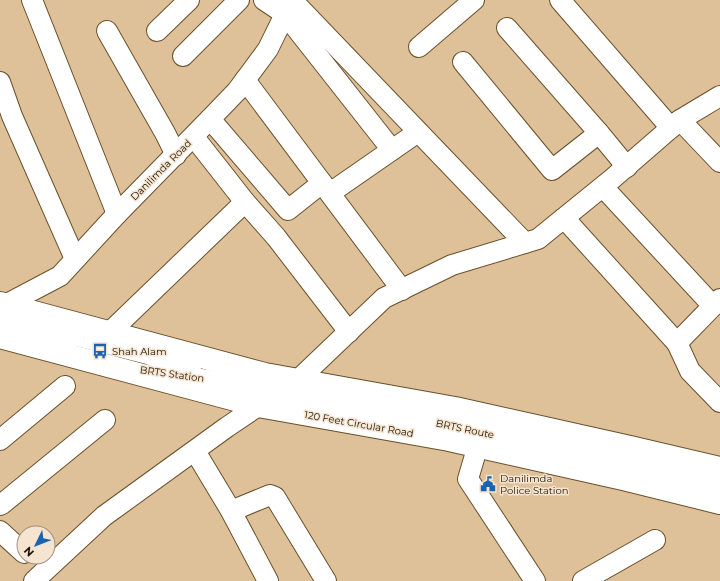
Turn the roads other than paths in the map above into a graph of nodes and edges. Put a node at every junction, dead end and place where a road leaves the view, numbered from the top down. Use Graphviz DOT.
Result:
graph roads {
  1 [pos="32,0"];
  2 [pos="189,0"];
  3 [pos="239,0"];
  4 [pos="264,0"];
  5 [pos="474,0"];
  6 [pos="560,0"];
  7 [pos="290,4"];
  8 [pos="507,28"];
  9 [pos="107,31"];
  10 [pos="157,31"];
  11 [pos="420,47"];
  12 [pos="183,56"];
  13 [pos="463,62"];
  14 [pos="245,80"];
  15 [pos="0,82"];
  16 [pos="720,96"];
  17 [pos="210,119"];
  18 [pos="675,124"];
  19 [pos="418,132"];
  20 [pos="599,133"];
  21 [pos="194,137"];
  22 [pos="392,150"];
  23 [pos="176,155"];
  24 [pos="720,162"];
  25 [pos="627,166"];
  26 [pos="603,187"];
  27 [pos="326,188"];
  28 [pos="245,202"];
  29 [pos="117,214"];
  30 [pos="564,218"];
  31 [pos="525,243"];
  32 [pos="75,259"];
  33 [pos="402,290"];
  34 [pos="716,303"];
  35 [pos="1,310"];
  36 [pos="110,332"];
  37 [pos="349,332"];
  38 [pos="0,337"];
  39 [pos="677,343"];
  40 [pos="208,380"];
  41 [pos="298,380"];
  42 [pos="65,386"];
  43 [pos="281,394"];
  44 [pos="720,402"];
  45 [pos="258,406"];
  46 [pos="105,420"];
  47 [pos="0,440"];
  48 [pos="478,447"];
  49 [pos="195,451"];
  50 [pos="720,468"];
  51 [pos="720,487"];
  52 [pos="720,503"];
  53 [pos="0,505"];
  54 [pos="231,511"];
  55 [pos="0,531"];
  56 [pos="655,540"];
  57 [pos="16,546"];
  58 [pos="33,565"];
  59 [pos="39,576"];
  60 [pos="268,581"];
  61 [pos="326,581"];
  62 [pos="535,581"];
  63 [pos="583,581"];
  1 -- 29 [label="street"];
  2 -- 10 [label="street"];
  3 -- 12 [label="street"];
  4 -- 7 [label="street"];
  5 -- 11 [label="street"];
  6 -- 18 [label="street"];
  7 -- 14 [label="street, Danilimda Road"];
  7 -- 19 [label="street"];
  7 -- 22 [label="street"];
  8 -- 20 [label="street"];
  9 -- 23 [label="street"];
  13 -- 20 [label="street"];
  14 -- 17 [label="street, Danilimda Road"];
  14 -- 27 [label="street"];
  15 -- 32 [label="street"];
  16 -- 18 [label="street"];
  17 -- 21 [label="street, Danilimda Road"];
  17 -- 27 [label="street"];
  18 -- 24 [label="street"];
  18 -- 25 [label="street"];
  19 -- 22 [label="street"];
  19 -- 31 [label="street"];
  20 -- 25 [label="street"];
  21 -- 23 [label="street, Danilimda Road"];
  21 -- 28 [label="street"];
  22 -- 27 [label="street"];
  23 -- 29 [label="street, Danilimda Road"];
  25 -- 26 [label="street"];
  26 -- 30 [label="street"];
  26 -- 34 [label="street"];
  27 -- 33 [label="street"];
  28 -- 36 [label="street"];
  28 -- 37 [label="street"];
  29 -- 32 [label="street, Danilimda Road"];
  30 -- 31 [label="street"];
  30 -- 39 [label="street"];
  31 -- 33 [label="street"];
  32 -- 35 [label="street, Danilimda Road"];
  33 -- 37 [label="street"];
  34 -- 39 [label="street"];
  35 -- 36 [label="main road"];
  35 -- 40 [label="street, BRTS Station"];
  36 -- 41 [label="main road"];
  37 -- 41 [label="street"];
  38 -- 45 [label="main road, 120 Feet Circular Road"];
  39 -- 44 [label="street"];
  40 -- 43 [label="street, BRTS Route"];
  41 -- 43 [label="street"];
  41 -- 50 [label="main road"];
  42 -- 47 [label="street"];
  43 -- 45 [label="street"];
  43 -- 51 [label="street, BRTS Route"];
  45 -- 48 [label="main road, 120 Feet Circular Road"];
  45 -- 49 [label="street"];
  46 -- 53 [label="street"];
  48 -- 52 [label="main road, 120 Feet Circular Road"];
  48 -- 62 [label="street"];
  49 -- 54 [label="street"];
  49 -- 59 [label="street"];
  54 -- 60 [label="street"];
  54 -- 61 [label="street"];
  55 -- 57 [label="street"];
  56 -- 63 [label="street"];
  58 -- 59 [label="street"];
}
